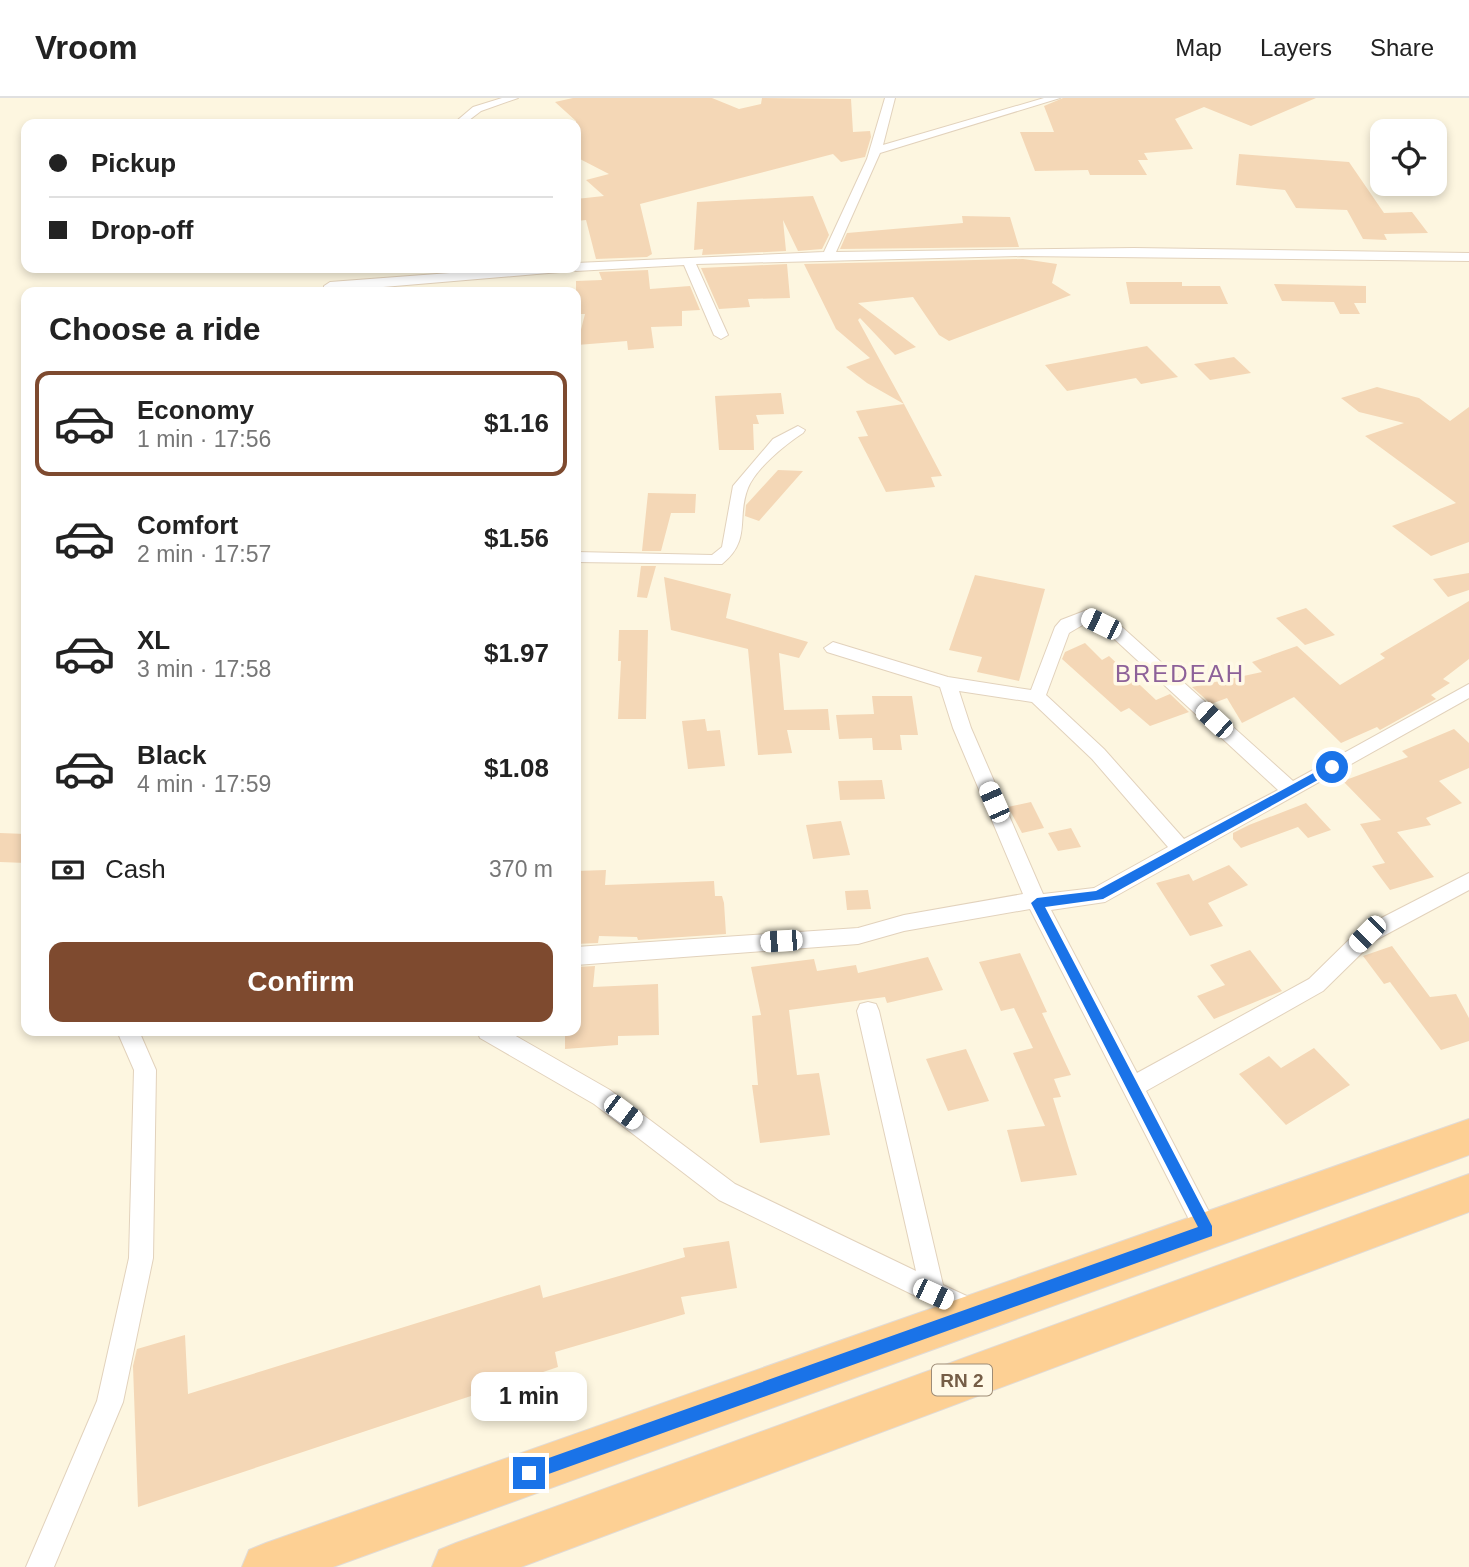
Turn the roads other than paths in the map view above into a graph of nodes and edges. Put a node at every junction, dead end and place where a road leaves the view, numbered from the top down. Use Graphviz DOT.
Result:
graph roads {
  1 [pos="513,98"];
  2 [pos="890,98"];
  3 [pos="1055,98"];
  4 [pos="464,119"];
  5 [pos="875,151"];
  6 [pos="828,256"];
  7 [pos="1469,257"];
  8 [pos="688,260"];
  9 [pos="581,267"];
  10 [pos="429,273"];
  11 [pos="330,287"];
  12 [pos="721,335"];
  13 [pos="798,430"];
  14 [pos="581,557"];
  15 [pos="833,648"];
  16 [pos="948,683"];
  17 [pos="1466,696"];
  18 [pos="1037,697"];
  19 [pos="1291,791"];
  20 [pos="1181,849"];
  21 [pos="1469,881"];
  22 [pos="1037,902"];
  23 [pos="581,956"];
  24 [pos="868,1011"];
  25 [pos="130,1036"];
  26 [pos="497,1036"];
  27 [pos="1133,1087"];
  28 [pos="1469,1137"];
  29 [pos="1469,1193"];
  30 [pos="1207,1231"];
  31 [pos="933,1294"];
  32 [pos="976,1313"];
  33 [pos="40,1567"];
  34 [pos="266,1567"];
  35 [pos="456,1567"];
  1 -- 4 [label="street"];
  2 -- 5 [label="street"];
  3 -- 5 [label="street"];
  5 -- 6 [label="street"];
  6 -- 7 [label="street"];
  6 -- 8 [label="street"];
  8 -- 9 [label="street"];
  8 -- 12 [label="street"];
  10 -- 11 [label="street"];
  13 -- 14 [label="street"];
  15 -- 16 [label="street"];
  16 -- 18 [label="street"];
  16 -- 22 [label="street"];
  17 -- 19 [label="street"];
  18 -- 19 [label="street"];
  18 -- 20 [label="street"];
  19 -- 20 [label="street"];
  20 -- 22 [label="street"];
  21 -- 27 [label="street"];
  22 -- 23 [label="street"];
  22 -- 27 [label="street"];
  24 -- 31 [label="street"];
  25 -- 33 [label="street"];
  26 -- 31 [label="street"];
  27 -- 30 [label="street"];
  28 -- 30 [label="highway"];
  29 -- 35 [label="highway, RN 2"];
  30 -- 32 [label="highway"];
  31 -- 32 [label="street"];
  32 -- 34 [label="highway"];
}
